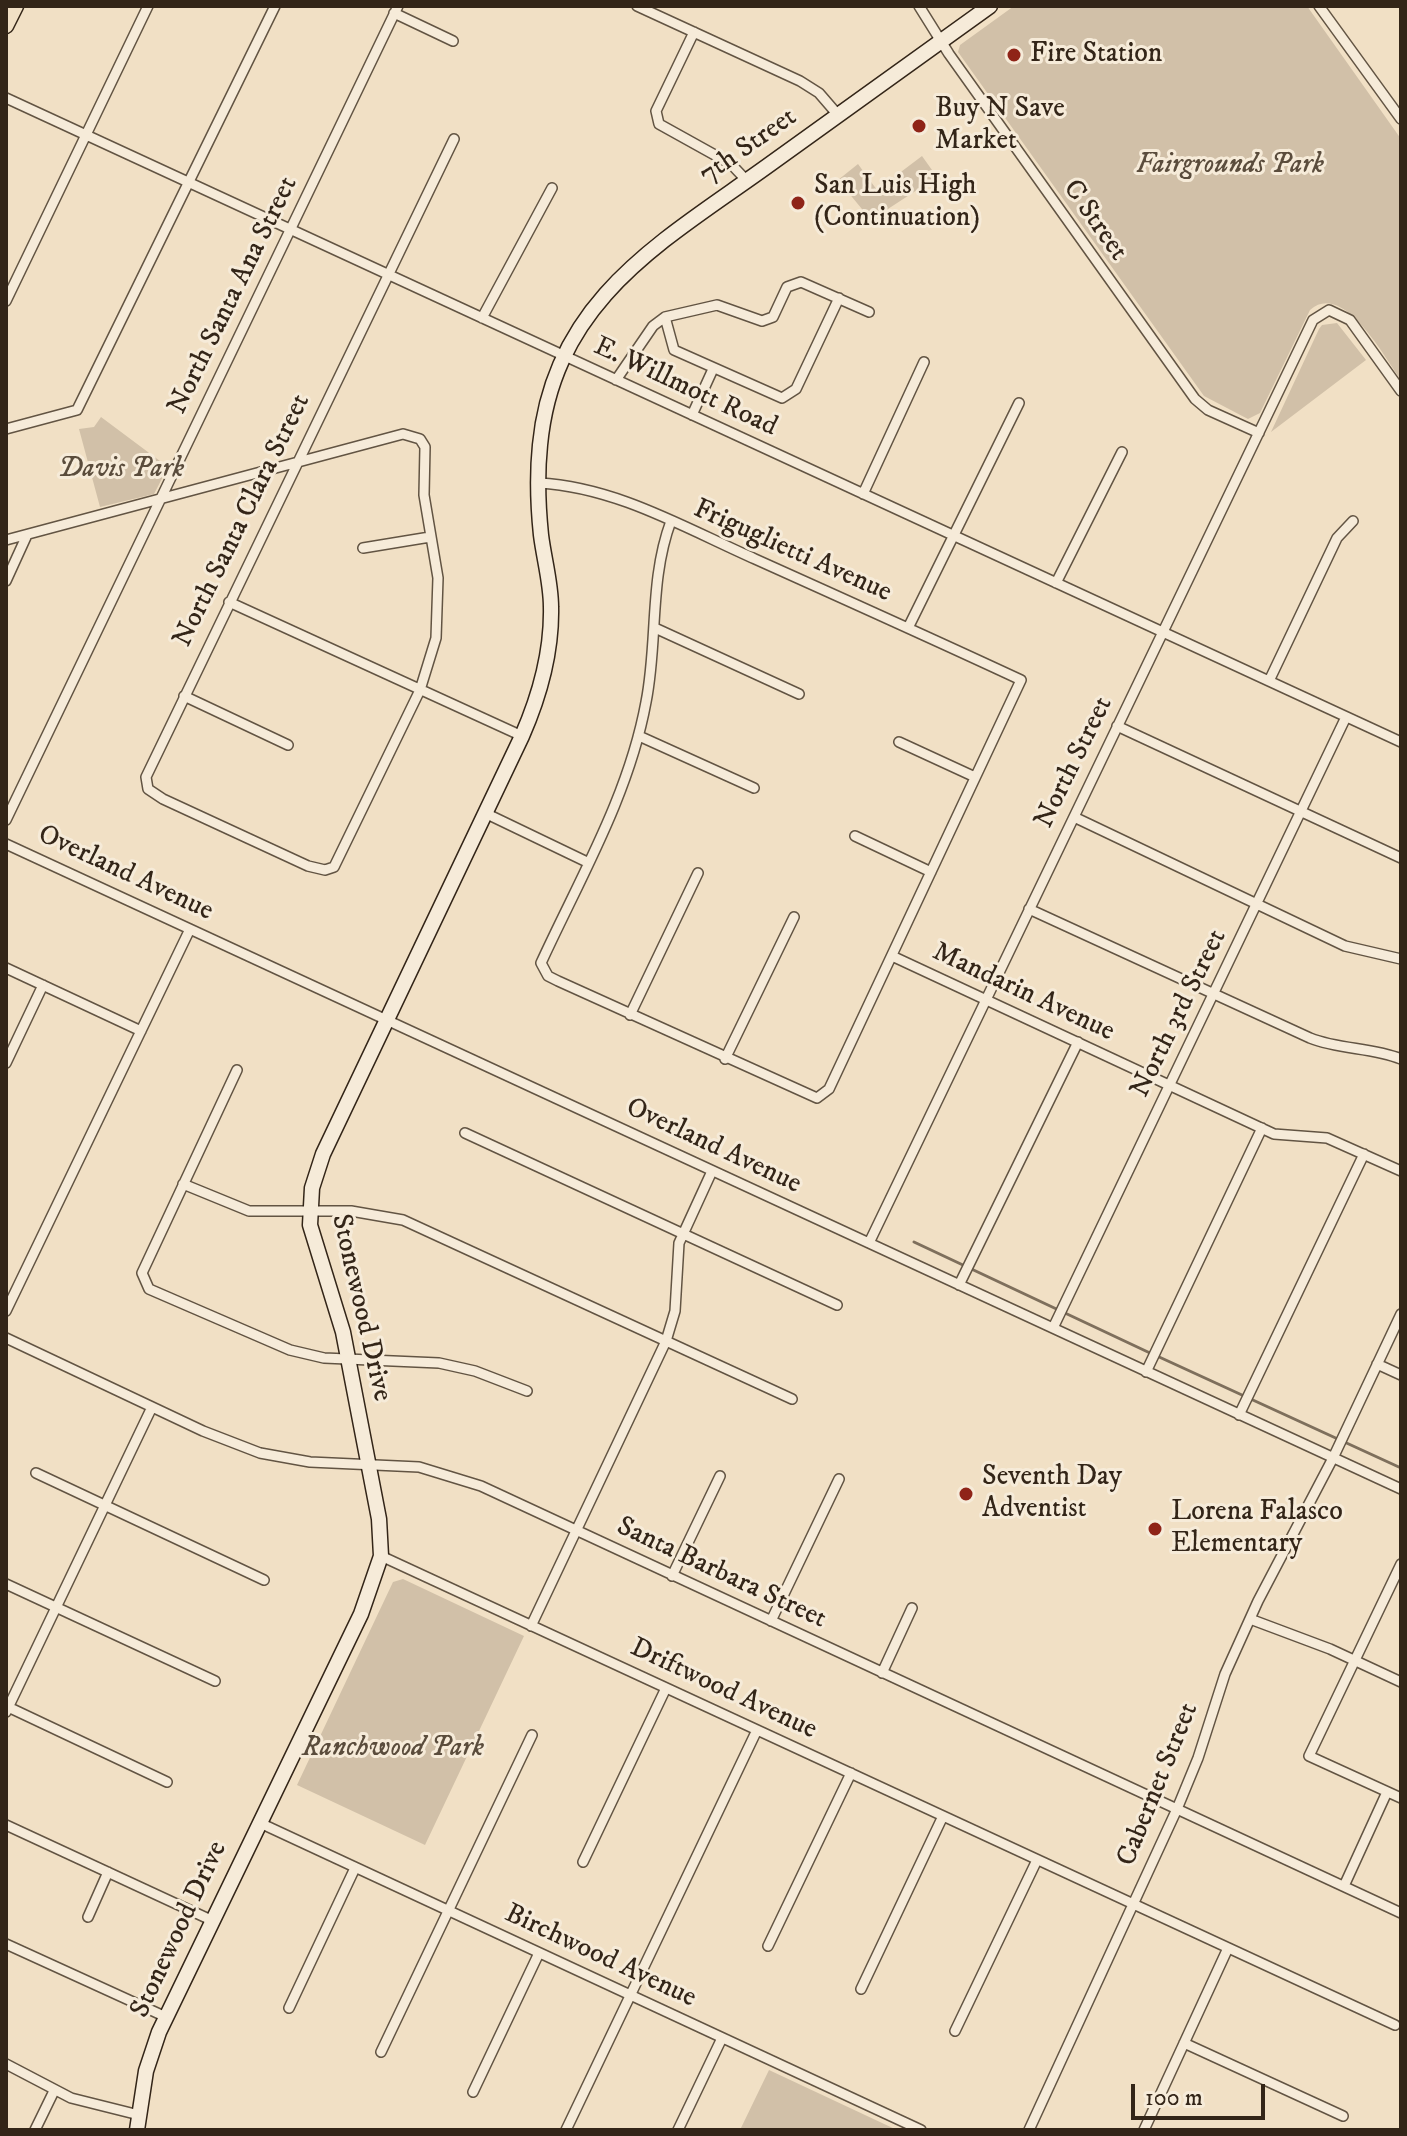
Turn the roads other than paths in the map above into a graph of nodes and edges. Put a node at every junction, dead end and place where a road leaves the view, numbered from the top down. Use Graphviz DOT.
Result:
graph roads {
  1 [pos="16,6"];
  2 [pos="148,6"];
  3 [pos="275,6"];
  4 [pos="637,6"];
  5 [pos="919,6"];
  6 [pos="990,6"];
  7 [pos="1322,7"];
  8 [pos="396,10"];
  9 [pos="660,11"];
  10 [pos="6,26"];
  11 [pos="694,32"];
  12 [pos="453,41"];
  13 [pos="942,41"];
  14 [pos="6,98"];
  15 [pos="838,115"];
  16 [pos="1401,119"];
  17 [pos="86,135"];
  18 [pos="454,139"];
  19 [pos="747,181"];
  20 [pos="188,182"];
  21 [pos="552,188"];
  22 [pos="291,229"];
  23 [pos="388,274"];
  24 [pos="839,298"];
  25 [pos="6,301"];
  26 [pos="869,312"];
  27 [pos="665,317"];
  28 [pos="482,318"];
  29 [pos="564,356"];
  30 [pos="924,362"];
  31 [pos="713,369"];
  32 [pos="616,380"];
  33 [pos="1401,391"];
  34 [pos="1019,403"];
  35 [pos="692,415"];
  36 [pos="6,429"];
  37 [pos="1259,433"];
  38 [pos="1122,452"];
  39 [pos="296,461"];
  40 [pos="539,483"];
  41 [pos="863,494"];
  42 [pos="161,498"];
  43 [pos="671,521"];
  44 [pos="1353,521"];
  45 [pos="27,535"];
  46 [pos="951,535"];
  47 [pos="430,537"];
  48 [pos="6,540"];
  49 [pos="363,548"];
  50 [pos="6,581"];
  51 [pos="1056,583"];
  52 [pos="229,602"];
  53 [pos="655,628"];
  54 [pos="908,628"];
  55 [pos="1163,632"];
  56 [pos="1269,681"];
  57 [pos="420,690"];
  58 [pos="799,694"];
  59 [pos="184,696"];
  60 [pos="1346,717"];
  61 [pos="1117,726"];
  62 [pos="522,736"];
  63 [pos="639,736"];
  64 [pos="899,742"];
  65 [pos="1401,742"];
  66 [pos="288,745"];
  67 [pos="975,777"];
  68 [pos="754,788"];
  69 [pos="1301,811"];
  70 [pos="485,813"];
  71 [pos="1074,817"];
  72 [pos="6,820"];
  73 [pos="855,836"];
  74 [pos="6,844"];
  75 [pos="1401,858"];
  76 [pos="587,862"];
  77 [pos="931,872"];
  78 [pos="698,873"];
  79 [pos="1258,903"];
  80 [pos="1029,909"];
  81 [pos="794,917"];
  82 [pos="190,929"];
  83 [pos="892,956"];
  84 [pos="1401,959"];
  85 [pos="6,968"];
  86 [pos="43,985"];
  87 [pos="1214,994"];
  88 [pos="986,1000"];
  89 [pos="630,1015"];
  90 [pos="387,1020"];
  91 [pos="141,1031"];
  92 [pos="1078,1042"];
  93 [pos="725,1059"];
  94 [pos="1401,1059"];
  95 [pos="6,1063"];
  96 [pos="237,1070"];
  97 [pos="1171,1085"];
  98 [pos="1262,1128"];
  99 [pos="465,1133"];
  100 [pos="1364,1154"];
  101 [pos="712,1171"];
  102 [pos="1401,1171"];
  103 [pos="183,1184"];
  104 [pos="309,1212"];
  105 [pos="683,1233"];
  106 [pos="869,1243"];
  107 [pos="959,1285"];
  108 [pos="837,1305"];
  109 [pos="6,1311"];
  110 [pos="1401,1314"];
  111 [pos="1053,1328"];
  112 [pos="6,1338"];
  113 [pos="666,1341"];
  114 [pos="348,1358"];
  115 [pos="1377,1364"];
  116 [pos="1146,1372"];
  117 [pos="1401,1375"];
  118 [pos="527,1391"];
  119 [pos="792,1399"];
  120 [pos="152,1407"];
  121 [pos="1239,1415"];
  122 [pos="1333,1458"];
  123 [pos="368,1464"];
  124 [pos="36,1473"];
  125 [pos="720,1476"];
  126 [pos="839,1479"];
  127 [pos="1401,1489"];
  128 [pos="105,1506"];
  129 [pos="577,1532"];
  130 [pos="381,1556"];
  131 [pos="1401,1564"];
  132 [pos="672,1576"];
  133 [pos="264,1580"];
  134 [pos="6,1584"];
  135 [pos="57,1607"];
  136 [pos="912,1608"];
  137 [pos="1250,1619"];
  138 [pos="771,1621"];
  139 [pos="531,1626"];
  140 [pos="1354,1661"];
  141 [pos="882,1673"];
  142 [pos="215,1681"];
  143 [pos="1401,1682"];
  144 [pos="666,1688"];
  145 [pos="7,1709"];
  146 [pos="757,1730"];
  147 [pos="532,1735"];
  148 [pos="851,1773"];
  149 [pos="167,1782"];
  150 [pos="1387,1792"];
  151 [pos="1401,1798"];
  152 [pos="1177,1809"];
  153 [pos="943,1816"];
  154 [pos="260,1823"];
  155 [pos="6,1825"];
  156 [pos="583,1862"];
  157 [pos="1042,1862"];
  158 [pos="355,1868"];
  159 [pos="108,1872"];
  160 [pos="1344,1886"];
  161 [pos="1133,1904"];
  162 [pos="447,1911"];
  163 [pos="1401,1913"];
  164 [pos="88,1917"];
  165 [pos="211,1920"];
  166 [pos="6,1944"];
  167 [pos="768,1946"];
  168 [pos="1228,1948"];
  169 [pos="539,1953"];
  170 [pos="861,1989"];
  171 [pos="631,1996"];
  172 [pos="289,2008"];
  173 [pos="166,2017"];
  174 [pos="1395,2025"];
  175 [pos="955,2031"];
  176 [pos="722,2038"];
  177 [pos="1184,2043"];
  178 [pos="381,2052"];
  179 [pos="6,2064"];
  180 [pos="54,2091"];
  181 [pos="473,2092"];
  182 [pos="1343,2116"];
  183 [pos="138,2122"];
  184 [pos="35,2130"];
  185 [pos="566,2130"];
  186 [pos="678,2130"];
  187 [pos="921,2130"];
  188 [pos="1029,2130"];
  189 [pos="1144,2130"];
  1 -- 10 [label="main road"];
  2 -- 17 [label="street"];
  3 -- 20 [label="street"];
  4 -- 9 [label="street"];
  5 -- 13 [label="street, C Street"];
  6 -- 13 [label="street, 7th Street"];
  7 -- 16 [label="street"];
  8 -- 12 [label="street"];
  8 -- 22 [label="street, North Santa Ana Street"];
  9 -- 11 [label="street"];
  11 -- 15 [label="street"];
  11 -- 19 [label="street"];
  13 -- 15 [label="street, 7th Street"];
  13 -- 37 [label="street, C Street"];
  14 -- 17 [label="street, E. Willmott Road"];
  15 -- 19 [label="street, 7th Street"];
  17 -- 20 [label="street, E. Willmott Road"];
  17 -- 25 [label="street"];
  18 -- 23 [label="street, North Santa Clara Street"];
  19 -- 29 [label="street, 7th Street"];
  20 -- 22 [label="street, E. Willmott Road"];
  20 -- 36 [label="street"];
  21 -- 28 [label="street"];
  22 -- 23 [label="street, E. Willmott Road"];
  22 -- 42 [label="street, North Santa Ana Street"];
  23 -- 28 [label="street, E. Willmott Road"];
  23 -- 39 [label="street, North Santa Clara Street"];
  24 -- 26 [label="street"];
  24 -- 27 [label="street"];
  24 -- 31 [label="street"];
  27 -- 31 [label="street"];
  27 -- 32 [label="street"];
  28 -- 29 [label="street, E. Willmott Road"];
  29 -- 32 [label="street, E. Willmott Road"];
  29 -- 40 [label="street, Stonewood Drive"];
  30 -- 41 [label="street"];
  31 -- 35 [label="street"];
  32 -- 35 [label="street, E. Willmott Road"];
  33 -- 37 [label="street, North Street"];
  34 -- 46 [label="street"];
  35 -- 41 [label="street, E. Willmott Road"];
  37 -- 55 [label="street, North Street"];
  38 -- 51 [label="street"];
  39 -- 42 [label="street"];
  39 -- 47 [label="street"];
  39 -- 52 [label="street, North Santa Clara Street"];
  40 -- 43 [label="street, Friguglietti Avenue"];
  40 -- 62 [label="street, Stonewood Drive"];
  41 -- 46 [label="street, E. Willmott Road"];
  42 -- 45 [label="street"];
  42 -- 72 [label="street, North Santa Ana Street"];
  43 -- 53 [label="street"];
  43 -- 54 [label="street, Friguglietti Avenue"];
  44 -- 56 [label="street"];
  45 -- 48 [label="street"];
  45 -- 50 [label="street"];
  46 -- 51 [label="street, E. Willmott Road"];
  46 -- 54 [label="street"];
  47 -- 49 [label="street"];
  47 -- 57 [label="street"];
  51 -- 55 [label="street, E. Willmott Road"];
  52 -- 57 [label="street"];
  52 -- 59 [label="street, North Santa Clara Street"];
  53 -- 58 [label="street"];
  53 -- 63 [label="street"];
  54 -- 67 [label="street, Friguglietti Avenue"];
  55 -- 56 [label="street, E. Willmott Road"];
  55 -- 61 [label="street, North Street"];
  56 -- 60 [label="street, E. Willmott Road"];
  57 -- 59 [label="street, North Santa Clara Street"];
  57 -- 62 [label="street"];
  59 -- 66 [label="street"];
  60 -- 65 [label="street, E. Willmott Road"];
  60 -- 69 [label="street, North 3rd Street"];
  61 -- 69 [label="street"];
  61 -- 71 [label="street, North Street"];
  62 -- 70 [label="street, Stonewood Drive"];
  63 -- 68 [label="street"];
  63 -- 76 [label="street"];
  64 -- 67 [label="street"];
  67 -- 77 [label="street"];
  69 -- 75 [label="street"];
  69 -- 79 [label="street, North 3rd Street"];
  70 -- 76 [label="street"];
  70 -- 90 [label="street, Stonewood Drive"];
  71 -- 79 [label="street"];
  71 -- 80 [label="street, North Street"];
  73 -- 77 [label="street"];
  74 -- 82 [label="street, Overland Avenue"];
  76 -- 89 [label="street"];
  77 -- 83 [label="street"];
  78 -- 89 [label="street"];
  79 -- 84 [label="street"];
  79 -- 87 [label="street, North 3rd Street"];
  80 -- 87 [label="street"];
  80 -- 88 [label="street, North Street"];
  81 -- 93 [label="street"];
  82 -- 90 [label="street, Overland Avenue"];
  82 -- 91 [label="street"];
  83 -- 88 [label="street, Mandarin Avenue"];
  83 -- 93 [label="street"];
  85 -- 86 [label="street"];
  86 -- 91 [label="street"];
  86 -- 95 [label="street"];
  87 -- 94 [label="street"];
  87 -- 97 [label="street, North 3rd Street"];
  88 -- 92 [label="street, Mandarin Avenue"];
  88 -- 106 [label="street, North Street"];
  89 -- 93 [label="street"];
  90 -- 101 [label="street, Overland Avenue"];
  90 -- 104 [label="street, Stonewood Drive"];
  91 -- 109 [label="street"];
  92 -- 97 [label="street, Mandarin Avenue"];
  92 -- 107 [label="street"];
  96 -- 103 [label="street"];
  97 -- 98 [label="street, Mandarin Avenue"];
  97 -- 111 [label="street, North 3rd Street"];
  98 -- 100 [label="street, Mandarin Avenue"];
  98 -- 116 [label="street"];
  99 -- 105 [label="street"];
  100 -- 102 [label="street, Mandarin Avenue"];
  100 -- 121 [label="street"];
  101 -- 105 [label="street"];
  101 -- 106 [label="street, Overland Avenue"];
  103 -- 104 [label="street"];
  103 -- 114 [label="street"];
  104 -- 113 [label="street"];
  104 -- 114 [label="street, Stonewood Drive"];
  105 -- 108 [label="street"];
  105 -- 113 [label="street"];
  106 -- 107 [label="street, Overland Avenue"];
  107 -- 111 [label="street, Overland Avenue"];
  110 -- 115 [label="street, Cabernet Street"];
  111 -- 116 [label="street, Overland Avenue"];
  112 -- 120 [label="street, Santa Barbara Street"];
  113 -- 119 [label="street"];
  113 -- 129 [label="street"];
  114 -- 118 [label="street"];
  114 -- 123 [label="street, Stonewood Drive"];
  115 -- 117 [label="street"];
  115 -- 122 [label="street, Cabernet Street"];
  116 -- 121 [label="street, Overland Avenue"];
  120 -- 123 [label="street, Santa Barbara Street"];
  120 -- 128 [label="street"];
  121 -- 122 [label="street, Overland Avenue"];
  122 -- 127 [label="street, Overland Avenue"];
  122 -- 137 [label="street, Cabernet Street"];
  123 -- 129 [label="street, Santa Barbara Street"];
  123 -- 130 [label="street, Stonewood Drive"];
  124 -- 128 [label="street"];
  125 -- 132 [label="street"];
  126 -- 138 [label="street"];
  128 -- 133 [label="street"];
  128 -- 135 [label="street"];
  129 -- 132 [label="street, Santa Barbara Street"];
  129 -- 139 [label="street"];
  130 -- 139 [label="street, Driftwood Avenue"];
  130 -- 154 [label="street, Stonewood Drive"];
  131 -- 140 [label="street"];
  132 -- 138 [label="street, Santa Barbara Street"];
  134 -- 135 [label="street"];
  135 -- 142 [label="street"];
  135 -- 145 [label="street"];
  136 -- 141 [label="street"];
  137 -- 140 [label="street"];
  137 -- 152 [label="street, Cabernet Street"];
  138 -- 141 [label="street, Santa Barbara Street"];
  139 -- 144 [label="street, Driftwood Avenue"];
  140 -- 143 [label="street"];
  140 -- 150 [label="street"];
  141 -- 152 [label="street, Santa Barbara Street"];
  144 -- 146 [label="street, Driftwood Avenue"];
  144 -- 156 [label="street"];
  145 -- 149 [label="street"];
  146 -- 148 [label="street, Driftwood Avenue"];
  146 -- 171 [label="street"];
  147 -- 162 [label="street"];
  148 -- 153 [label="street, Driftwood Avenue"];
  148 -- 167 [label="street"];
  150 -- 151 [label="street"];
  150 -- 160 [label="street"];
  152 -- 160 [label="street, Santa Barbara Street"];
  152 -- 161 [label="street, Cabernet Street"];
  153 -- 157 [label="street, Driftwood Avenue"];
  153 -- 170 [label="street"];
  154 -- 158 [label="street, Birchwood Avenue"];
  154 -- 165 [label="street, Stonewood Drive"];
  155 -- 159 [label="street"];
  157 -- 161 [label="street, Driftwood Avenue"];
  157 -- 175 [label="street"];
  158 -- 162 [label="street, Birchwood Avenue"];
  158 -- 172 [label="street"];
  159 -- 164 [label="street"];
  159 -- 165 [label="street"];
  160 -- 163 [label="street, Santa Barbara Street"];
  161 -- 168 [label="street, Driftwood Avenue"];
  161 -- 188 [label="street, Cabernet Street"];
  162 -- 169 [label="street, Birchwood Avenue"];
  162 -- 178 [label="street"];
  165 -- 173 [label="street, Stonewood Drive"];
  166 -- 173 [label="street"];
  168 -- 174 [label="street, Driftwood Avenue"];
  168 -- 177 [label="street"];
  169 -- 171 [label="street, Birchwood Avenue"];
  169 -- 181 [label="street"];
  171 -- 176 [label="street, Birchwood Avenue"];
  171 -- 185 [label="street"];
  173 -- 183 [label="street, Stonewood Drive"];
  176 -- 186 [label="street"];
  176 -- 187 [label="street, Birchwood Avenue"];
  177 -- 182 [label="street"];
  177 -- 189 [label="street"];
  179 -- 180 [label="street"];
  180 -- 183 [label="street"];
  180 -- 184 [label="street"];
}
